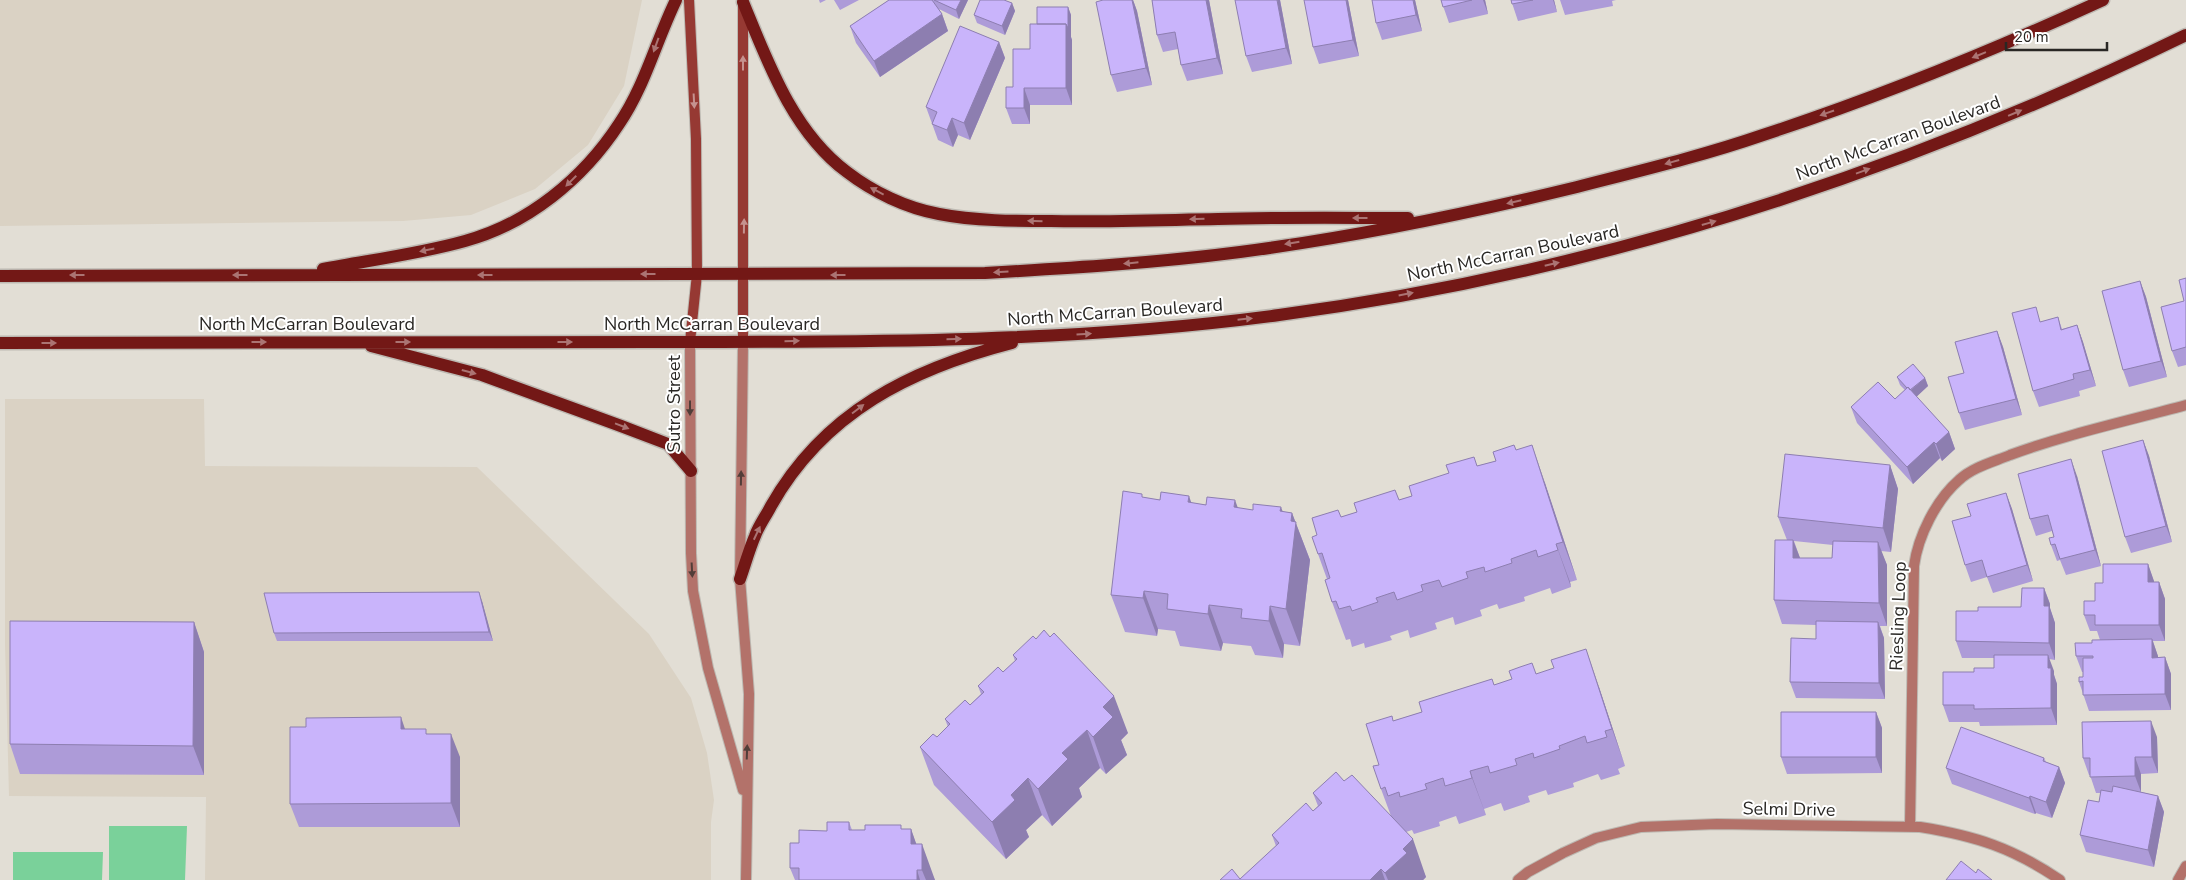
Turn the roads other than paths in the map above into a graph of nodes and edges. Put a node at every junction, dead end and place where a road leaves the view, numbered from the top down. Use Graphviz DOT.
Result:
graph roads {
  1 [pos="676,0"];
  2 [pos="689,0"];
  3 [pos="2103,0"];
  4 [pos="743,1"];
  5 [pos="2186,35"];
  6 [pos="1443,218"];
  7 [pos="288,274"];
  8 [pos="697,274"];
  9 [pos="744,274"];
  10 [pos="0,276"];
  11 [pos="1035,338"];
  12 [pos="354,342"];
  13 [pos="690,342"];
  14 [pos="743,342"];
  15 [pos="0,343"];
  16 [pos="2186,405"];
  17 [pos="691,471"];
  18 [pos="740,579"];
  19 [pos="746,801"];
  20 [pos="1910,827"];
  21 [pos="2186,866"];
  22 [pos="746,880"];
  23 [pos="1518,880"];
  24 [pos="2060,880"];
  25 [pos="2178,880"];
  1 -- 7 [label="main road, one-way"];
  2 -- 8 [label="main road, Sutro Street, one-way"];
  3 -- 6 [label="main road, one-way"];
  6 -- 4 [label="main road, one-way"];
  9 -- 4 [label="main road, Sutro Street, one-way"];
  11 -- 5 [label="main road, North McCarran Boulevard, one-way"];
  6 -- 9 [label="main road, one-way"];
  8 -- 7 [label="main road, one-way"];
  7 -- 10 [label="main road, one-way"];
  8 -- 9 [label="main road"];
  8 -- 13 [label="main road, Sutro Street"];
  9 -- 14 [label="main road, Sutro Street"];
  14 -- 11 [label="main road, North McCarran Boulevard, one-way"];
  18 -- 11 [label="main road, one-way"];
  12 -- 13 [label="main road, North McCarran Boulevard, one-way"];
  15 -- 12 [label="main road, North McCarran Boulevard, one-way"];
  12 -- 17 [label="main road, one-way"];
  13 -- 14 [label="main road, North McCarran Boulevard"];
  13 -- 17 [label="street, Sutro Street, one-way"];
  18 -- 14 [label="street, Sutro Street, one-way"];
  16 -- 20 [label="street, Riesling Loop"];
  17 -- 19 [label="street, Sutro Street, one-way"];
  19 -- 18 [label="street, Sutro Street, one-way"];
  19 -- 22 [label="street, Sutro Street"];
  20 -- 23 [label="street, Selmi Drive"];
  20 -- 24 [label="street, Selmi Drive"];
  21 -- 25 [label="street"];
}
